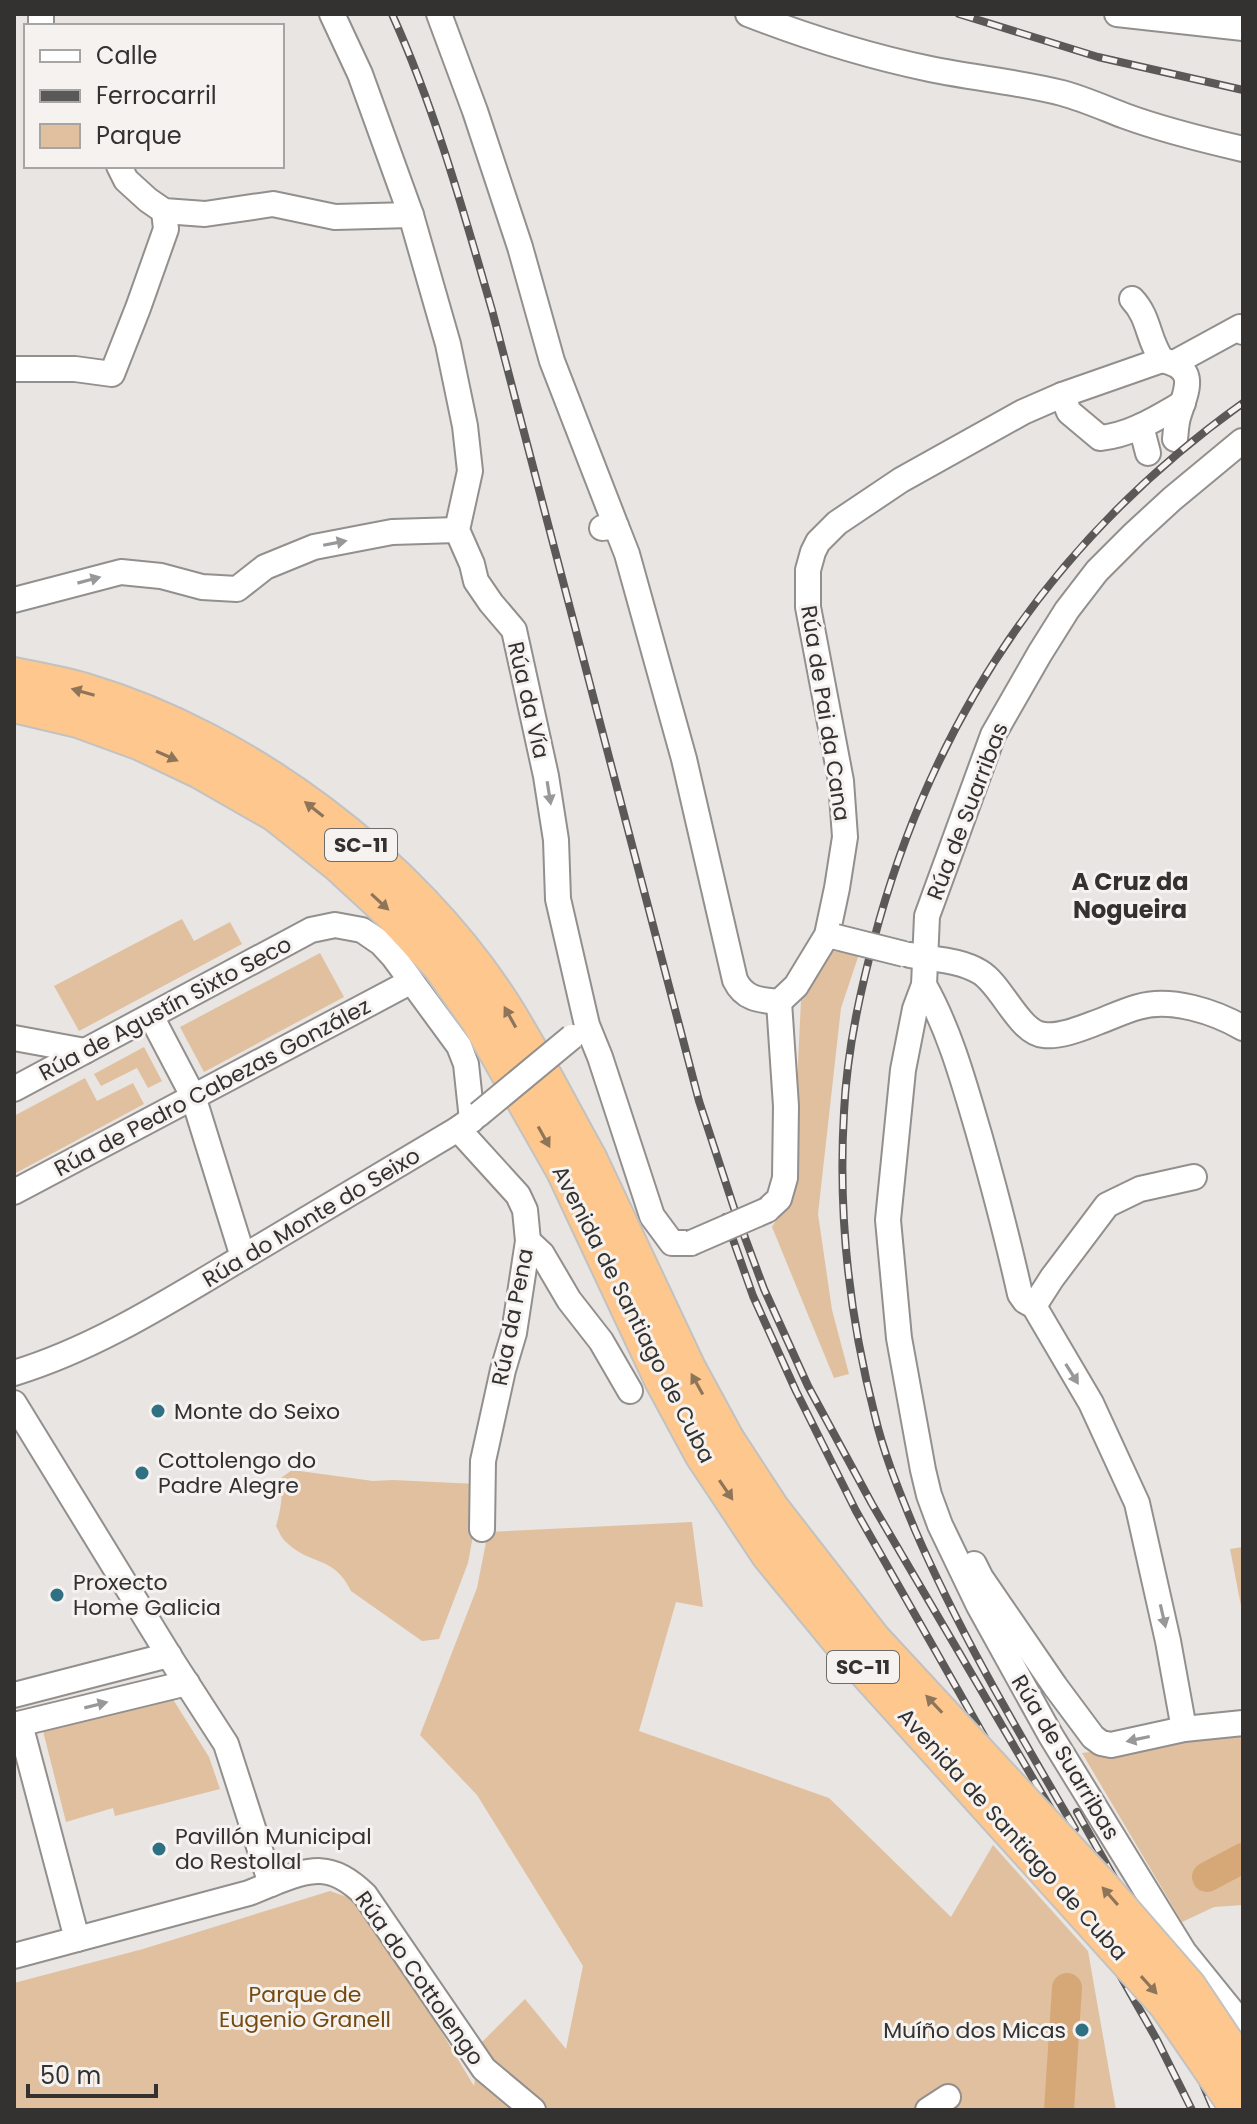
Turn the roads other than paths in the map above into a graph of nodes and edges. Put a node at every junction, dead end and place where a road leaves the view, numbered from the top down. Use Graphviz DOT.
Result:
graph roads {
  1 [pos="332,14"];
  2 [pos="439,14"];
  3 [pos="748,14"];
  4 [pos="1117,14"];
  5 [pos="1243,28"];
  6 [pos="1243,149"];
  7 [pos="120,168"];
  8 [pos="164,211"];
  9 [pos="411,215"];
  10 [pos="1132,299"];
  11 [pos="1243,332"];
  12 [pos="1168,361"];
  13 [pos="14,369"];
  14 [pos="1062,395"];
  15 [pos="1183,403"];
  16 [pos="1141,426"];
  17 [pos="1175,439"];
  18 [pos="1242,441"];
  19 [pos="1148,453"];
  20 [pos="457,530"];
  21 [pos="14,600"];
  22 [pos="14,675"];
  23 [pos="14,705"];
  24 [pos="831,936"];
  25 [pos="915,956"];
  26 [pos="410,982"];
  27 [pos="924,985"];
  28 [pos="779,1002"];
  29 [pos="151,1016"];
  30 [pos="1243,1028"];
  31 [pos="579,1031"];
  32 [pos="14,1038"];
  33 [pos="85,1051"];
  34 [pos="14,1089"];
  35 [pos="193,1096"];
  36 [pos="469,1121"];
  37 [pos="576,1165"];
  38 [pos="1194,1177"];
  39 [pos="14,1192"];
  40 [pos="528,1241"];
  41 [pos="243,1257"];
  42 [pos="1034,1306"];
  43 [pos="14,1373"];
  44 [pos="630,1391"];
  45 [pos="14,1403"];
  46 [pos="923,1470"];
  47 [pos="482,1529"];
  48 [pos="169,1655"];
  49 [pos="187,1683"];
  50 [pos="14,1695"];
  51 [pos="16,1723"];
  52 [pos="1243,1723"];
  53 [pos="1184,1729"];
  54 [pos="271,1884"];
  55 [pos="77,1939"];
  56 [pos="14,1956"];
  57 [pos="1243,2025"];
  58 [pos="1243,2068"];
  59 [pos="533,2110"];
  60 [pos="1239,2110"];
  1 -- 9 [label="street"];
  2 -- 28 [label="street"];
  3 -- 6 [label="street"];
  4 -- 5 [label="street"];
  7 -- 8 [label="street"];
  8 -- 9 [label="street"];
  8 -- 13 [label="street"];
  9 -- 20 [label="street"];
  10 -- 12 [label="street"];
  11 -- 12 [label="street, Rúa de Pai da Cana"];
  12 -- 14 [label="street, Rúa de Pai da Cana"];
  12 -- 15 [label="street"];
  14 -- 16 [label="street"];
  14 -- 24 [label="street, Rúa de Pai da Cana"];
  15 -- 16 [label="street"];
  15 -- 17 [label="street"];
  16 -- 19 [label="street"];
  18 -- 25 [label="street, Rúa de Suarribas"];
  21 -- 20 [label="street, one-way"];
  20 -- 31 [label="street, Rúa da Vía, one-way"];
  37 -- 22 [label="highway, Avenida de Santiago de Cuba / SC-11, one-way"];
  23 -- 37 [label="highway, Avenida de Santiago de Cuba / SC-11, one-way"];
  24 -- 25 [label="street, bridge"];
  24 -- 28 [label="street, Rúa de Pai da Cana"];
  25 -- 27 [label="street, Rúa de Suarribas"];
  25 -- 30 [label="street"];
  26 -- 29 [label="street, Rúa de Agustín Sixto Seco"];
  26 -- 35 [label="street, Rúa de Pedro Cabezas González"];
  26 -- 36 [label="street"];
  27 -- 42 [label="street"];
  27 -- 46 [label="street, Rúa de Suarribas"];
  28 -- 31 [label="street, Rúa da Vía, bridge"];
  29 -- 33 [label="street, Rúa de Agustín Sixto Seco"];
  29 -- 35 [label="street"];
  31 -- 36 [label="street, Rúa do Monte do Seixo, bridge"];
  32 -- 33 [label="street"];
  33 -- 34 [label="street, Rúa de Agustín Sixto Seco"];
  35 -- 39 [label="street, Rúa de Pedro Cabezas González"];
  35 -- 41 [label="street"];
  36 -- 40 [label="street, Rúa da Pena"];
  36 -- 41 [label="street, Rúa do Monte do Seixo"];
  58 -- 37 [label="highway, Avenida de Santiago de Cuba / SC-11, one-way, bridge"];
  37 -- 60 [label="highway, Avenida de Santiago de Cuba / SC-11, one-way, bridge"];
  38 -- 42 [label="street"];
  40 -- 44 [label="street"];
  40 -- 47 [label="street, Rúa da Pena"];
  41 -- 43 [label="street, Rúa do Monte do Seixo"];
  42 -- 53 [label="street, one-way"];
  45 -- 48 [label="street"];
  53 -- 46 [label="street, Rúa de Suarribas, one-way"];
  46 -- 57 [label="street, Rúa de Suarribas"];
  48 -- 49 [label="street"];
  48 -- 50 [label="street"];
  51 -- 49 [label="street, one-way"];
  49 -- 54 [label="street"];
  51 -- 55 [label="street"];
  52 -- 53 [label="street, Rúa de Suarribas"];
  54 -- 55 [label="street, Rúa do Cottolengo"];
  54 -- 59 [label="street, Rúa do Cottolengo"];
  55 -- 56 [label="street, Rúa do Cottolengo"];
}
